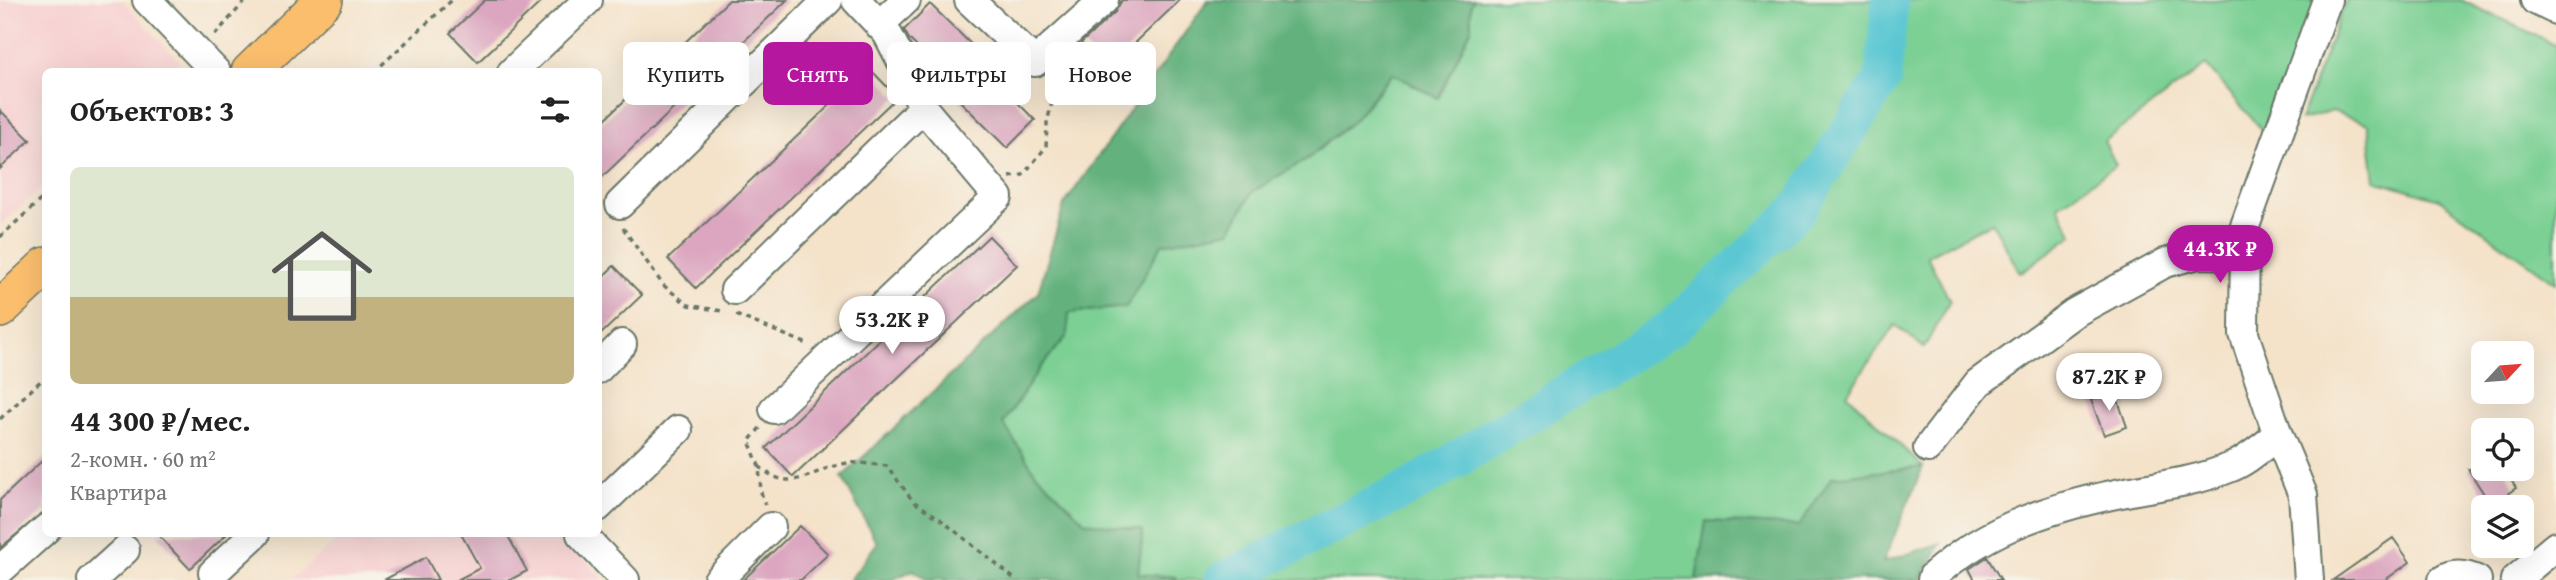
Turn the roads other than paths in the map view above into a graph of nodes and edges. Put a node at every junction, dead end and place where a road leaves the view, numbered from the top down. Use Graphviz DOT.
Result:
graph roads {
  1 [pos="147,0"];
  2 [pos="324,0"];
  3 [pos="588,0"];
  4 [pos="828,0"];
  5 [pos="856,0"];
  6 [pos="906,0"];
  7 [pos="970,0"];
  8 [pos="1104,0"];
  9 [pos="2327,0"];
  10 [pos="2535,0"];
  11 [pos="2556,10"];
  12 [pos="879,24"];
  13 [pos="212,68"];
  14 [pos="254,68"];
  15 [pos="516,68"];
  16 [pos="923,108"];
  17 [pos="620,204"];
  18 [pos="2245,255"];
  19 [pos="42,270"];
  20 [pos="735,290"];
  21 [pos="0,309"];
  22 [pos="622,344"];
  23 [pos="602,365"];
  24 [pos="774,409"];
  25 [pos="678,430"];
  26 [pos="2278,435"];
  27 [pos="1928,448"];
  28 [pos="602,503"];
  29 [pos="771,527"];
  30 [pos="42,533"];
  31 [pos="252,537"];
  32 [pos="584,537"];
  33 [pos="2556,546"];
  34 [pos="125,550"];
  35 [pos="0,570"];
  36 [pos="213,573"];
  37 [pos="92,580"];
  38 [pos="625,580"];
  39 [pos="718,580"];
  40 [pos="1932,580"];
  41 [pos="2309,580"];
  42 [pos="2442,580"];
  43 [pos="2477,580"];
  44 [pos="2515,580"];
  1 -- 13 [label="street"];
  2 -- 14 [label="main road"];
  3 -- 15 [label="street"];
  4 -- 17 [label="street"];
  5 -- 12 [label="street"];
  6 -- 12 [label="street"];
  7 -- 8 [label="street"];
  9 -- 18 [label="street"];
  10 -- 11 [label="street"];
  12 -- 16 [label="street"];
  16 -- 20 [label="street"];
  16 -- 24 [label="street"];
  18 -- 26 [label="street"];
  18 -- 27 [label="street"];
  19 -- 21 [label="main road"];
  22 -- 23 [label="street"];
  25 -- 28 [label="street"];
  26 -- 40 [label="street"];
  26 -- 41 [label="street"];
  29 -- 39 [label="street"];
  30 -- 35 [label="street"];
  31 -- 36 [label="street"];
  32 -- 38 [label="street"];
  33 -- 44 [label="street"];
  34 -- 37 [label="street"];
  42 -- 43 [label="street"];
}
